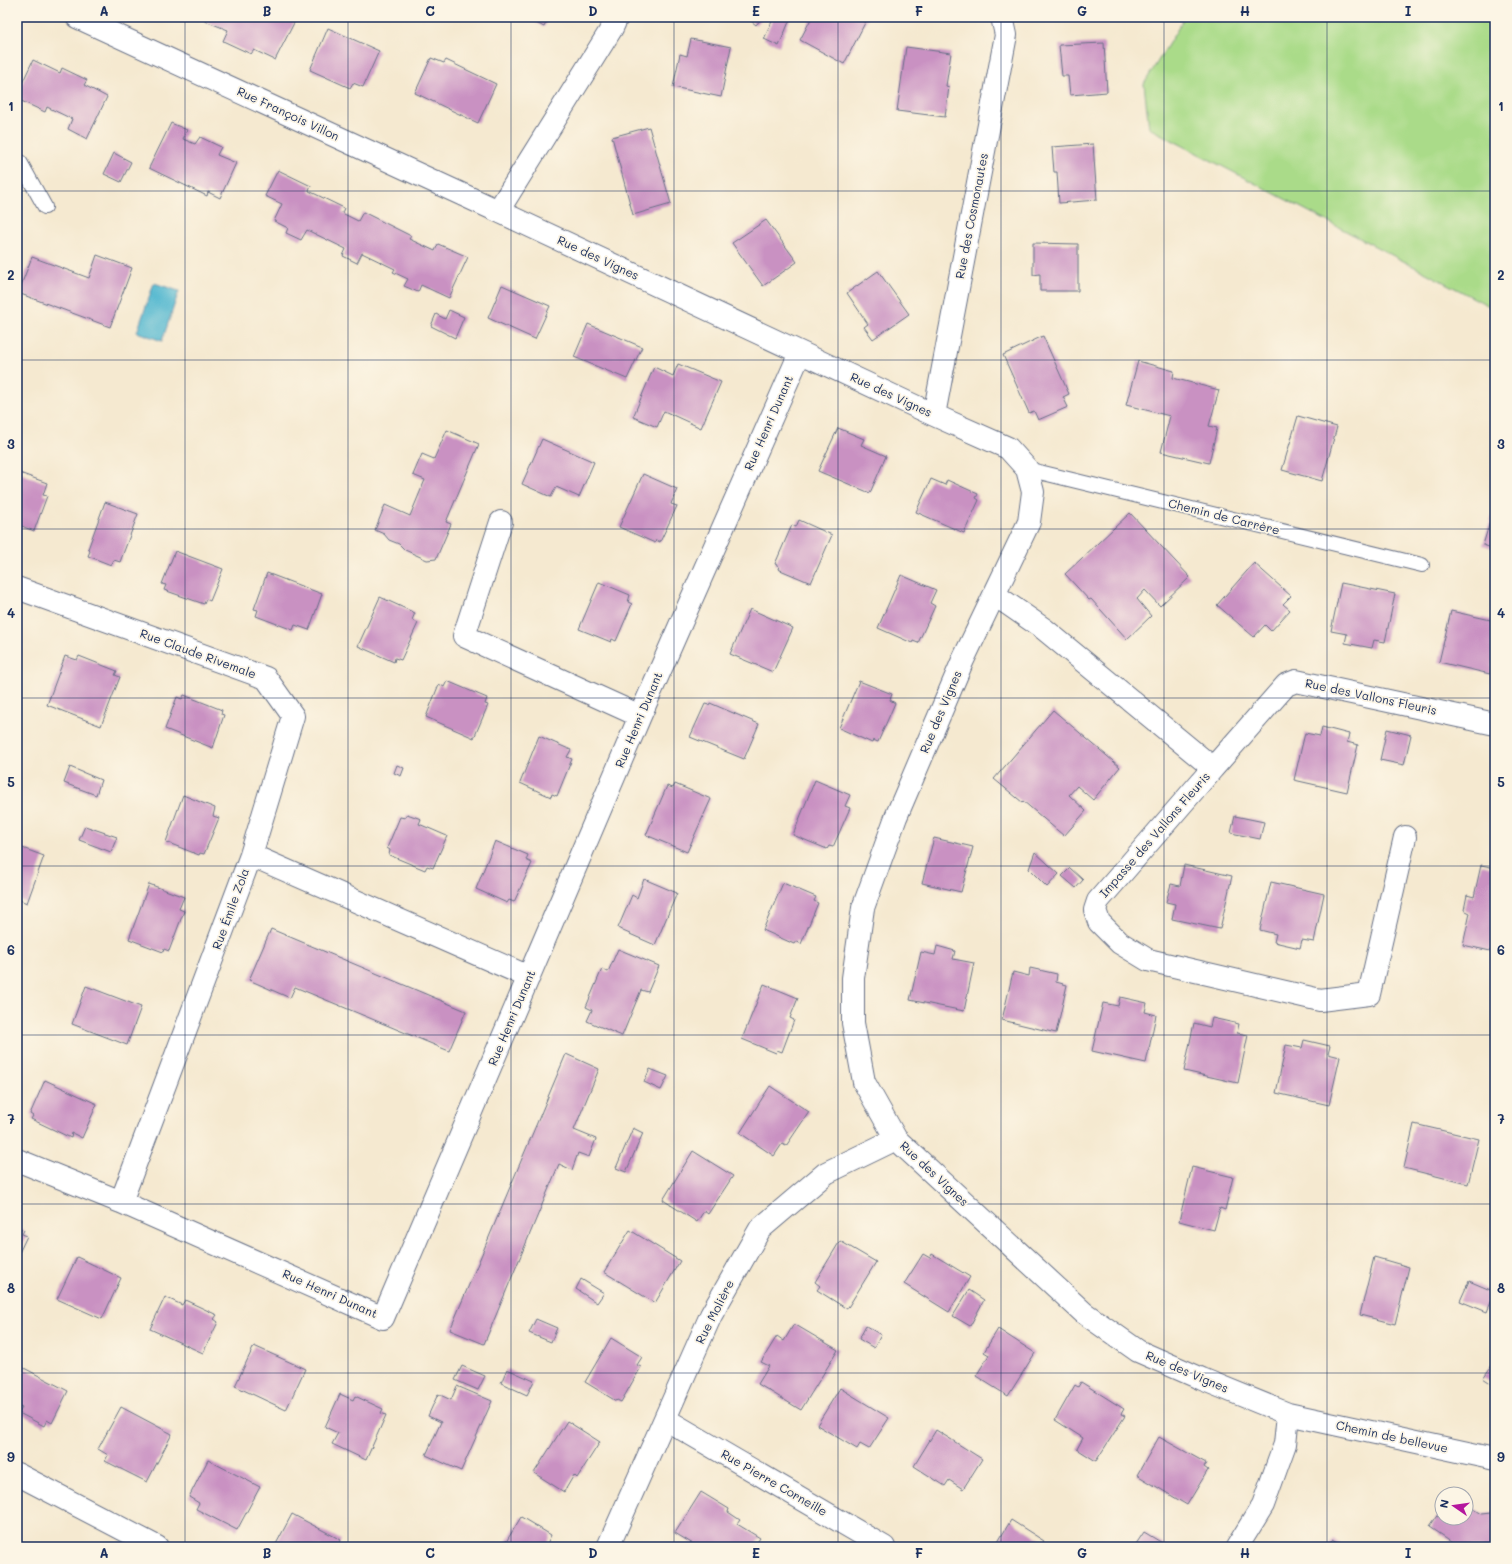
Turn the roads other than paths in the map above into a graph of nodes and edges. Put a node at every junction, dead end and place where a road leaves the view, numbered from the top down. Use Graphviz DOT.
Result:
graph roads {
  1 [pos="77,17"];
  2 [pos="617,17"];
  3 [pos="1002,17"];
  4 [pos="17,161"];
  5 [pos="45,207"];
  6 [pos="498,211"];
  7 [pos="800,352"];
  8 [pos="934,415"];
  9 [pos="1027,469"];
  10 [pos="501,522"];
  11 [pos="1422,565"];
  12 [pos="17,588"];
  13 [pos="995,595"];
  14 [pos="640,716"];
  15 [pos="1495,724"];
  16 [pos="1212,768"];
  17 [pos="1405,837"];
  18 [pos="251,855"];
  19 [pos="529,977"];
  20 [pos="896,1139"];
  21 [pos="17,1160"];
  22 [pos="121,1202"];
  23 [pos="1288,1414"];
  24 [pos="665,1419"];
  25 [pos="1495,1459"];
  26 [pos="20,1482"];
  27 [pos="157,1547"];
  28 [pos="608,1547"];
  29 [pos="884,1547"];
  30 [pos="1237,1547"];
  1 -- 6 [label="street, Rue François Villon"];
  2 -- 6 [label="street"];
  3 -- 8 [label="street, Rue des Cosmonautes"];
  4 -- 5 [label="lane"];
  6 -- 7 [label="street, Rue des Vignes"];
  7 -- 8 [label="street, Rue des Vignes"];
  7 -- 14 [label="street, Rue Henri Dunant"];
  8 -- 9 [label="street, Rue des Vignes"];
  9 -- 11 [label="lane, Chemin de Carrère"];
  9 -- 13 [label="street, Rue des Vignes"];
  10 -- 14 [label="street"];
  12 -- 18 [label="street, Rue Claude Rivemale"];
  13 -- 16 [label="street, Impasse des Vallons Fleuris"];
  13 -- 20 [label="street, Rue des Vignes"];
  14 -- 19 [label="street, Rue Henri Dunant"];
  15 -- 16 [label="street, Rue des Vallons Fleuris"];
  16 -- 17 [label="street, Impasse des Vallons Fleuris"];
  18 -- 19 [label="street, Rue Émile Zola"];
  18 -- 22 [label="street, Rue Émile Zola"];
  19 -- 22 [label="street, Rue Henri Dunant"];
  20 -- 23 [label="street, Rue des Vignes"];
  20 -- 24 [label="street, Rue Molière"];
  21 -- 22 [label="street, Rue Henri Dunant"];
  23 -- 25 [label="street, Chemin de bellevue"];
  23 -- 30 [label="street"];
  24 -- 28 [label="street, Rue Molière"];
  24 -- 29 [label="street, Rue Pierre Corneille"];
  26 -- 27 [label="street"];
}
